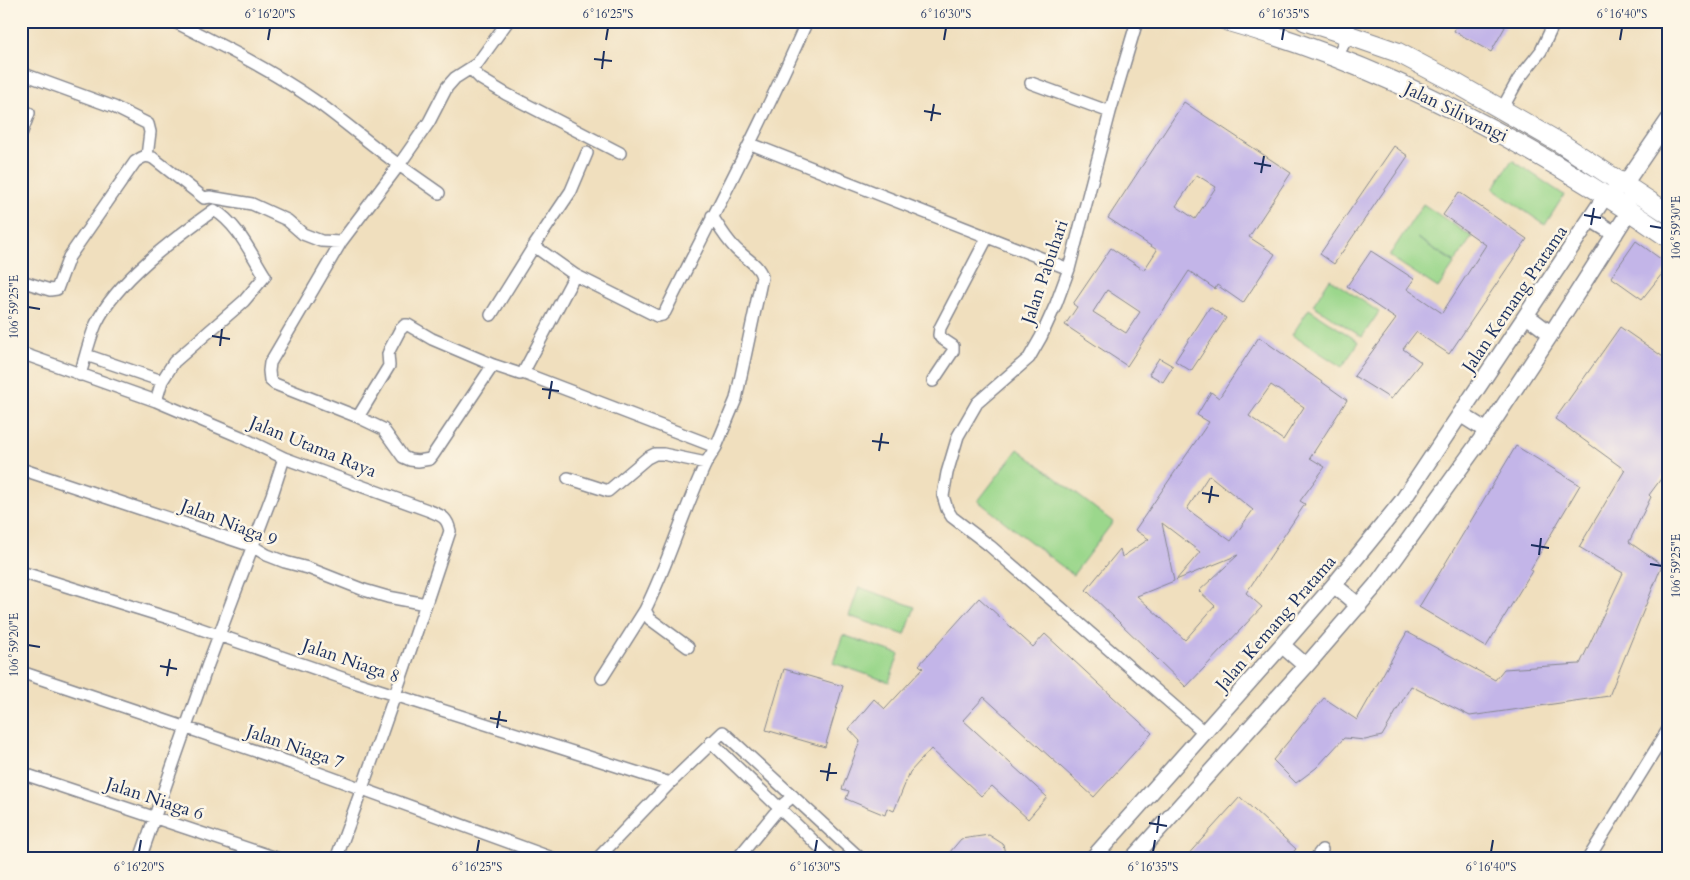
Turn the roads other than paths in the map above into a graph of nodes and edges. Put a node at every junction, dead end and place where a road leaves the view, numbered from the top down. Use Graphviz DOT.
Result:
graph roads {
  1 [pos="173,21"];
  2 [pos="508,21"];
  3 [pos="807,21"];
  4 [pos="1137,21"];
  5 [pos="1227,21"];
  6 [pos="1305,21"];
  7 [pos="1555,21"];
  8 [pos="1349,28"];
  9 [pos="1337,57"];
  10 [pos="471,69"];
  11 [pos="21,73"];
  12 [pos="1032,83"];
  13 [pos="1502,109"];
  14 [pos="21,110"];
  15 [pos="1110,112"];
  16 [pos="1669,119"];
  17 [pos="21,134"];
  18 [pos="751,144"];
  19 [pos="587,153"];
  20 [pos="620,153"];
  21 [pos="147,156"];
  22 [pos="399,165"];
  23 [pos="1624,185"];
  24 [pos="439,193"];
  25 [pos="1606,195"];
  26 [pos="1630,210"];
  27 [pos="1669,214"];
  28 [pos="712,216"];
  29 [pos="1591,219"];
  30 [pos="1615,234"];
  31 [pos="987,238"];
  32 [pos="1669,238"];
  33 [pos="341,242"];
  34 [pos="534,246"];
  35 [pos="1069,269"];
  36 [pos="575,275"];
  37 [pos="21,281"];
  38 [pos="492,315"];
  39 [pos="1526,316"];
  40 [pos="1551,334"];
  41 [pos="21,353"];
  42 [pos="86,355"];
  43 [pos="493,365"];
  44 [pos="523,373"];
  45 [pos="80,375"];
  46 [pos="162,381"];
  47 [pos="933,381"];
  48 [pos="156,401"];
  49 [pos="1460,414"];
  50 [pos="358,417"];
  51 [pos="1487,431"];
  52 [pos="716,447"];
  53 [pos="284,458"];
  54 [pos="706,463"];
  55 [pos="21,469"];
  56 [pos="568,478"];
  57 [pos="252,546"];
  58 [pos="21,572"];
  59 [pos="1334,585"];
  60 [pos="426,604"];
  61 [pos="1359,606"];
  62 [pos="645,610"];
  63 [pos="220,634"];
  64 [pos="1282,645"];
  65 [pos="688,647"];
  66 [pos="1306,666"];
  67 [pos="21,672"];
  68 [pos="602,678"];
  69 [pos="396,695"];
  70 [pos="186,727"];
  71 [pos="1669,728"];
  72 [pos="1205,733"];
  73 [pos="711,742"];
  74 [pos="21,773"];
  75 [pos="670,783"];
  76 [pos="362,789"];
  77 [pos="793,796"];
  78 [pos="779,808"];
  79 [pos="154,816"];
  80 [pos="140,859"];
  81 [pos="279,859"];
  82 [pos="336,859"];
  83 [pos="555,859"];
  84 [pos="597,859"];
  85 [pos="736,859"];
  86 [pos="832,859"];
  87 [pos="861,859"];
  88 [pos="1092,859"];
  89 [pos="1132,859"];
  90 [pos="1588,859"];
  1 -- 22 [label="street"];
  2 -- 10 [label="street"];
  3 -- 18 [label="street"];
  4 -- 15 [label="street, Jalan Pabuhari"];
  5 -- 9 [label="main road, Jalan Siliwangi"];
  6 -- 8 [label="main road, Jalan Siliwangi"];
  7 -- 13 [label="street"];
  8 -- 9 [label="street"];
  8 -- 13 [label="main road, Jalan Siliwangi"];
  9 -- 25 [label="main road, Jalan Siliwangi"];
  10 -- 20 [label="street"];
  10 -- 22 [label="street"];
  11 -- 21 [label="street"];
  12 -- 15 [label="street"];
  13 -- 23 [label="main road, Jalan Siliwangi"];
  14 -- 17 [label="street"];
  15 -- 35 [label="street, Jalan Pabuhari"];
  16 -- 23 [label="street"];
  18 -- 28 [label="street"];
  18 -- 31 [label="street"];
  19 -- 34 [label="street"];
  21 -- 33 [label="street"];
  21 -- 37 [label="street"];
  22 -- 24 [label="street"];
  22 -- 33 [label="street"];
  23 -- 25 [label="street, Jalan Kemang Pratama"];
  23 -- 26 [label="street"];
  23 -- 27 [label="main road, Jalan Siliwangi"];
  25 -- 26 [label="main road, Jalan Siliwangi"];
  25 -- 29 [label="street, Jalan Kemang Pratama"];
  26 -- 30 [label="street"];
  26 -- 32 [label="main road, Jalan Siliwangi"];
  28 -- 36 [label="street"];
  28 -- 52 [label="street"];
  29 -- 30 [label="street"];
  29 -- 39 [label="street, Jalan Kemang Pratama"];
  30 -- 40 [label="street"];
  31 -- 35 [label="street"];
  31 -- 47 [label="street"];
  33 -- 50 [label="street"];
  34 -- 36 [label="street"];
  34 -- 38 [label="street"];
  35 -- 72 [label="street, Jalan Pabuhari"];
  36 -- 44 [label="street"];
  39 -- 40 [label="street"];
  39 -- 49 [label="street, Jalan Kemang Pratama"];
  40 -- 51 [label="street"];
  41 -- 45 [label="street, Jalan Utama Raya"];
  42 -- 45 [label="street"];
  42 -- 46 [label="street"];
  42 -- 46 [label="street"];
  43 -- 44 [label="street"];
  43 -- 50 [label="street"];
  43 -- 50 [label="street"];
  44 -- 52 [label="street"];
  45 -- 48 [label="street, Jalan Utama Raya"];
  46 -- 48 [label="street"];
  48 -- 53 [label="street, Jalan Utama Raya"];
  49 -- 51 [label="street"];
  49 -- 59 [label="street, Jalan Kemang Pratama"];
  51 -- 61 [label="street"];
  52 -- 54 [label="street"];
  53 -- 57 [label="street"];
  53 -- 60 [label="street, Jalan Utama Raya"];
  54 -- 56 [label="street"];
  54 -- 62 [label="street"];
  55 -- 57 [label="street, Jalan Niaga 9"];
  57 -- 60 [label="street, Jalan Niaga 9"];
  57 -- 63 [label="street"];
  58 -- 63 [label="street, Jalan Niaga 8"];
  59 -- 61 [label="street"];
  59 -- 64 [label="street, Jalan Kemang Pratama"];
  60 -- 69 [label="street"];
  61 -- 66 [label="street"];
  62 -- 65 [label="street"];
  62 -- 68 [label="street"];
  63 -- 69 [label="street, Jalan Niaga 8"];
  63 -- 70 [label="street"];
  64 -- 66 [label="street"];
  64 -- 72 [label="street, Jalan Kemang Pratama"];
  66 -- 89 [label="street"];
  67 -- 70 [label="street, Jalan Niaga 7"];
  69 -- 75 [label="street, Jalan Niaga 8"];
  69 -- 76 [label="street"];
  70 -- 76 [label="street, Jalan Niaga 7"];
  70 -- 79 [label="street"];
  71 -- 90 [label="street"];
  72 -- 88 [label="street, Jalan Kemang Pratama"];
  73 -- 75 [label="street"];
  73 -- 77 [label="street"];
  73 -- 78 [label="street"];
  74 -- 79 [label="street, Jalan Niaga 6"];
  75 -- 84 [label="street"];
  76 -- 82 [label="street"];
  76 -- 83 [label="street, Jalan Niaga 7"];
  77 -- 78 [label="street"];
  77 -- 87 [label="street"];
  78 -- 85 [label="street"];
  78 -- 86 [label="street"];
  79 -- 80 [label="street"];
  79 -- 81 [label="street, Jalan Niaga 6"];
}
